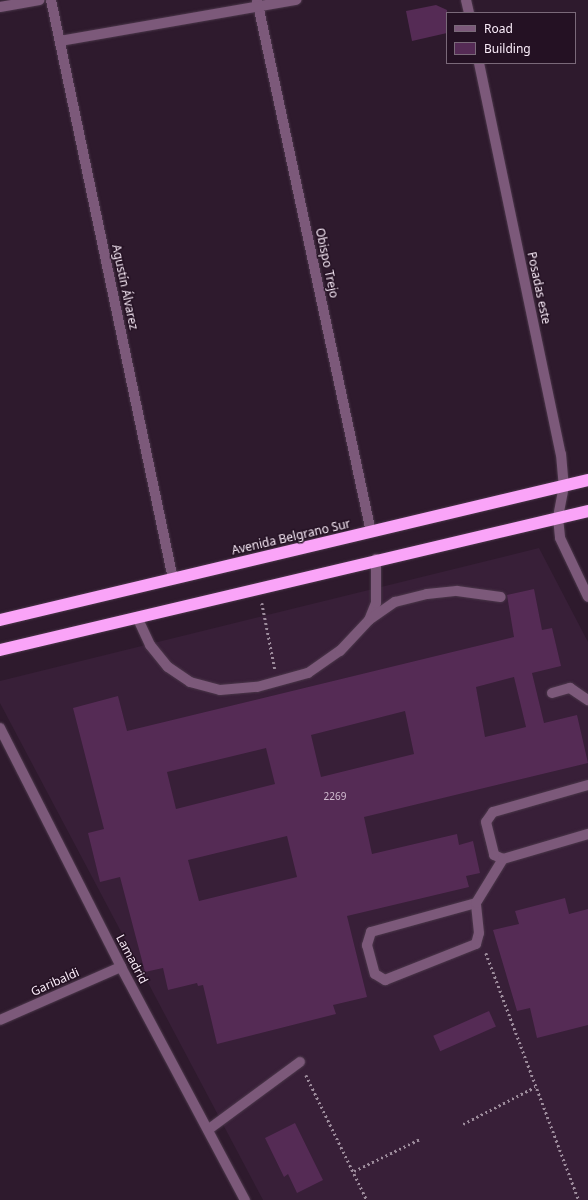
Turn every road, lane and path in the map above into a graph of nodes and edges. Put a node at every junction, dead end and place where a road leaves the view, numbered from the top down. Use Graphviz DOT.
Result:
graph roads {
  1 [pos="38,0"];
  2 [pos="51,0"];
  3 [pos="296,0"];
  4 [pos="466,0"];
  5 [pos="258,3"];
  6 [pos="0,7"];
  7 [pos="468,12"];
  8 [pos="60,41"];
  9 [pos="479,64"];
  10 [pos="588,480"];
  11 [pos="564,486"];
  12 [pos="588,511"];
  13 [pos="558,518"];
  14 [pos="371,532"];
  15 [pos="376,559"];
  16 [pos="173,579"];
  17 [pos="260,588"];
  18 [pos="501,597"];
  19 [pos="588,597"];
  20 [pos="137,617"];
  21 [pos="0,620"];
  22 [pos="369,620"];
  23 [pos="0,650"];
  24 [pos="277,682"];
  25 [pos="552,693"];
  26 [pos="588,700"];
  27 [pos="0,728"];
  28 [pos="588,784"];
  29 [pos="588,834"];
  30 [pos="503,859"];
  31 [pos="476,903"];
  32 [pos="479,933"];
  33 [pos="121,967"];
  34 [pos="0,1020"];
  35 [pos="300,1062"];
  36 [pos="535,1087"];
  37 [pos="463,1124"];
  38 [pos="209,1129"];
  39 [pos="420,1139"];
  40 [pos="353,1171"];
  41 [pos="245,1200"];
  42 [pos="367,1200"];
  43 [pos="579,1200"];
  1 -- 6 [label="street"];
  2 -- 8 [label="street, Agustín Álvarez"];
  3 -- 5 [label="street"];
  4 -- 7 [label="street"];
  5 -- 8 [label="street"];
  5 -- 14 [label="street, Obispo Trejo"];
  8 -- 16 [label="street, Agustín Álvarez"];
  9 -- 11 [label="street, Posadas este"];
  10 -- 11 [label="highway, Avenida Belgrano Sur"];
  11 -- 13 [label="street, Posadas este"];
  11 -- 14 [label="highway, Avenida Belgrano Sur"];
  12 -- 13 [label="highway"];
  13 -- 15 [label="highway"];
  13 -- 19 [label="street, Posadas este"];
  14 -- 16 [label="highway, Avenida Belgrano Sur"];
  15 -- 17 [label="highway"];
  15 -- 22 [label="street"];
  16 -- 21 [label="highway, Avenida Belgrano Sur"];
  17 -- 20 [label="highway"];
  17 -- 24 [label="path"];
  18 -- 22 [label="street"];
  20 -- 23 [label="highway"];
  20 -- 24 [label="street"];
  22 -- 24 [label="street"];
  25 -- 26 [label="street"];
  27 -- 33 [label="street, Lamadrid"];
  28 -- 30 [label="street"];
  29 -- 30 [label="street"];
  30 -- 31 [label="street"];
  31 -- 32 [label="street"];
  31 -- 32 [label="street"];
  32 -- 36 [label="path"];
  33 -- 34 [label="street, Garibaldi"];
  33 -- 38 [label="street, Lamadrid"];
  35 -- 38 [label="street"];
  35 -- 40 [label="path"];
  36 -- 37 [label="path"];
  36 -- 43 [label="path"];
  38 -- 41 [label="street, Lamadrid"];
  39 -- 40 [label="path"];
  40 -- 42 [label="path"];
}
